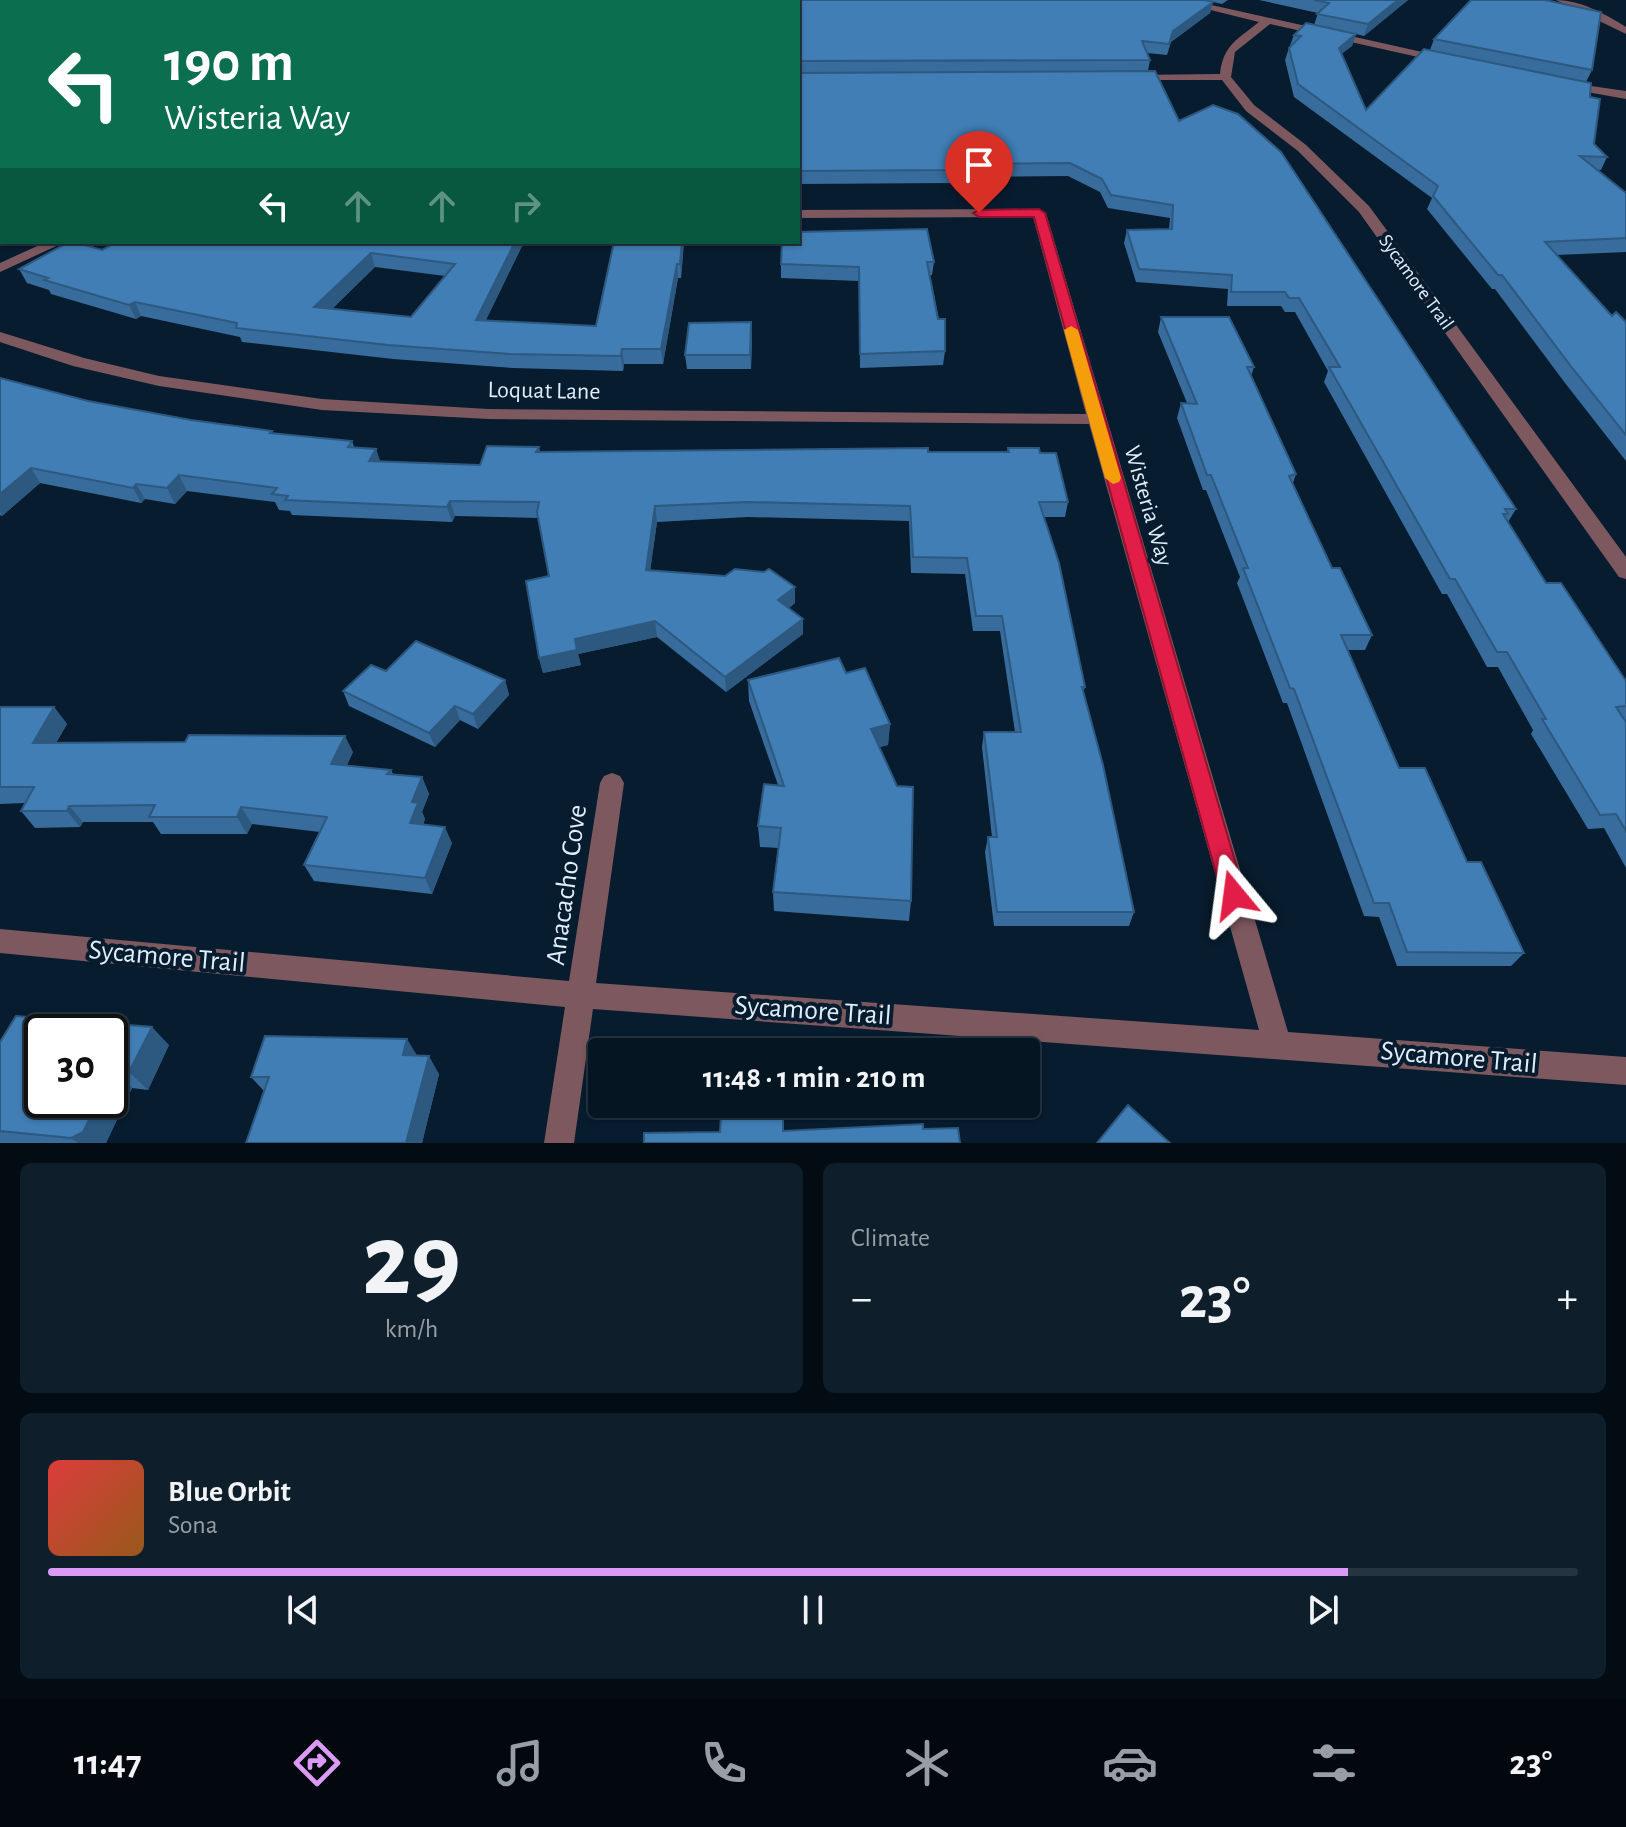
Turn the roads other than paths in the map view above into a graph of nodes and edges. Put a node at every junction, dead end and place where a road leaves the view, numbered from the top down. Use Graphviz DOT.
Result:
graph roads {
  1 [pos="1175,0"];
  2 [pos="1561,0"];
  3 [pos="1267,21"];
  4 [pos="1626,31"];
  5 [pos="1464,64"];
  6 [pos="1225,77"];
  7 [pos="1115,78"];
  8 [pos="1552,83"];
  9 [pos="1626,95"];
  10 [pos="800,214"];
  11 [pos="54,244"];
  12 [pos="0,268"];
  13 [pos="0,337"];
  14 [pos="1096,419"];
  15 [pos="1626,572"];
  16 [pos="612,783"];
  17 [pos="0,941"];
  18 [pos="582,995"];
  19 [pos="1277,1043"];
  20 [pos="1626,1071"];
  21 [pos="559,1143"];
  1 -- 3 [label="street"];
  2 -- 4 [label="street"];
  3 -- 5 [label="street"];
  3 -- 6 [label="street"];
  6 -- 7 [label="street"];
  6 -- 15 [label="street, Sycamore Trail"];
  8 -- 9 [label="street"];
  10 -- 14 [label="street, Wisteria Way"];
  11 -- 12 [label="street"];
  13 -- 14 [label="street, Loquat Lane"];
  14 -- 19 [label="street, Wisteria Way"];
  16 -- 18 [label="street, Anacacho Cove"];
  17 -- 18 [label="street, Sycamore Trail"];
  18 -- 19 [label="street, Sycamore Trail"];
  18 -- 21 [label="street, Anacacho Cove"];
  19 -- 20 [label="street, Sycamore Trail"];
}
